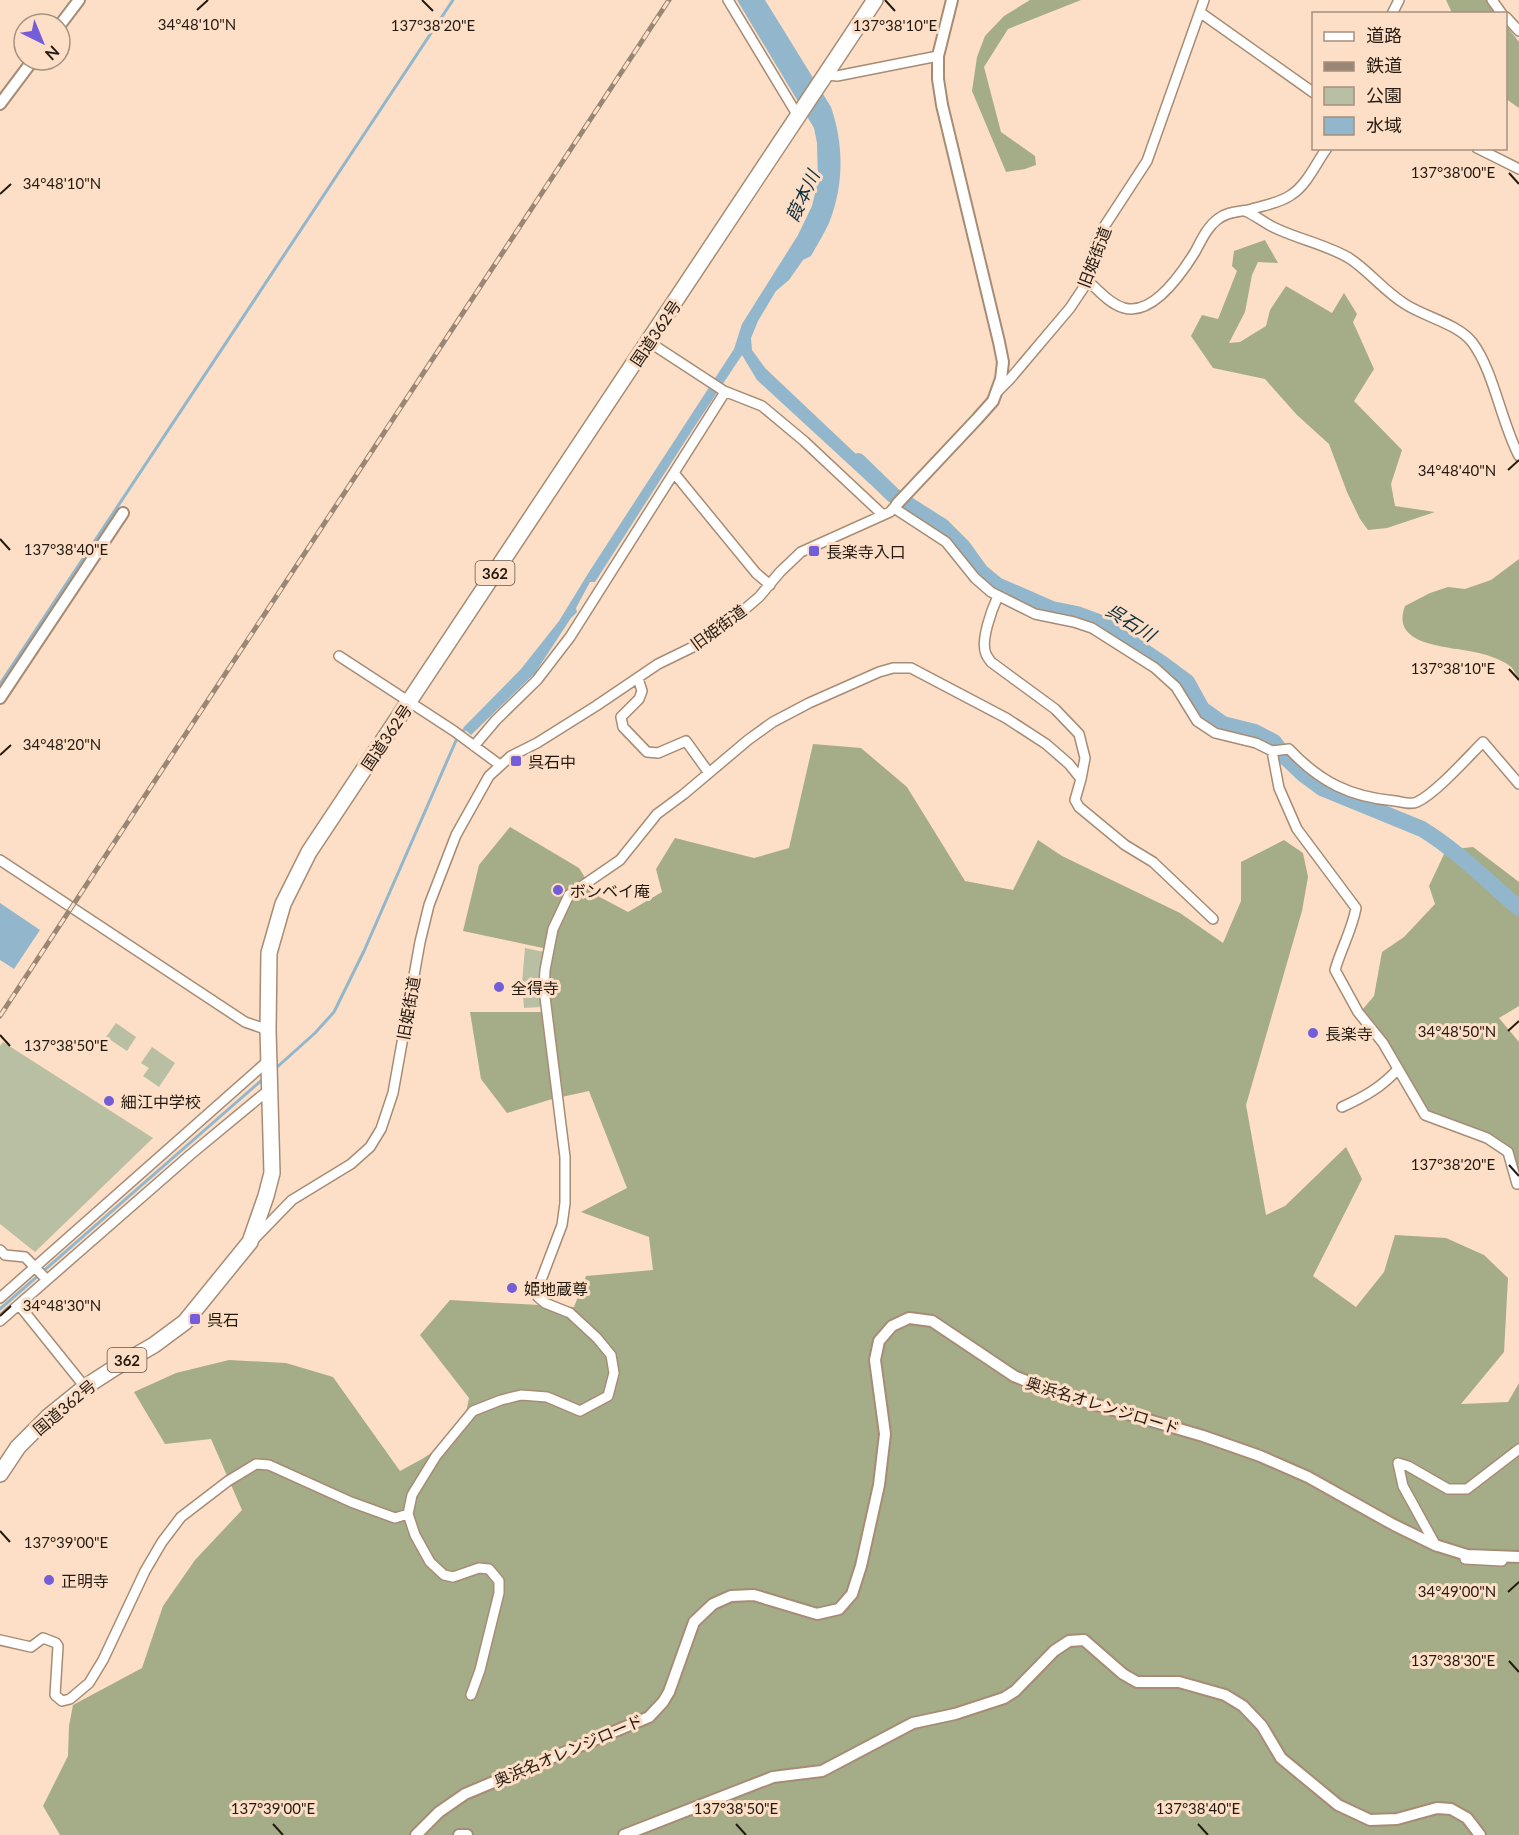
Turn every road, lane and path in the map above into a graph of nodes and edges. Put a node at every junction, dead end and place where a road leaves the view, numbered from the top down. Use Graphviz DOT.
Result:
graph roads {
  1 [pos="79,0"];
  2 [pos="728,0"];
  3 [pos="875,0"];
  4 [pos="952,0"];
  5 [pos="1204,0"];
  6 [pos="70,12"];
  7 [pos="1201,13"];
  8 [pos="1507,19"];
  9 [pos="1519,31"];
  10 [pos="938,56"];
  11 [pos="24,72"];
  12 [pos="825,78"];
  13 [pos="1312,92"];
  14 [pos="0,104"];
  15 [pos="799,115"];
  16 [pos="1326,150"];
  17 [pos="1481,150"];
  18 [pos="1519,169"];
  19 [pos="1245,211"];
  20 [pos="1088,281"];
  21 [pos="649,342"];
  22 [pos="725,391"];
  23 [pos="996,392"];
  24 [pos="1519,456"];
  25 [pos="674,473"];
  26 [pos="895,506"];
  27 [pos="123,513"];
  28 [pos="883,515"];
  29 [pos="770,585"];
  30 [pos="998,596"];
  31 [pos="339,656"];
  32 [pos="638,678"];
  33 [pos="0,698"];
  34 [pos="410,702"];
  35 [pos="473,744"];
  36 [pos="1273,751"];
  37 [pos="500,765"];
  38 [pos="709,773"];
  39 [pos="1081,779"];
  40 [pos="1519,784"];
  41 [pos="0,860"];
  42 [pos="1213,919"];
  43 [pos="268,1030"];
  44 [pos="270,1059"];
  45 [pos="1398,1069"];
  46 [pos="271,1088"];
  47 [pos="1342,1107"];
  48 [pos="1517,1184"];
  49 [pos="250,1242"];
  50 [pos="0,1250"];
  51 [pos="35,1267"];
  52 [pos="47,1280"];
  53 [pos="0,1298"];
  54 [pos="19,1305"];
  55 [pos="0,1321"];
  56 [pos="85,1388"];
  57 [pos="1519,1449"];
  58 [pos="0,1474"];
  59 [pos="408,1514"];
  60 [pos="1435,1545"];
  61 [pos="1519,1559"];
  62 [pos="0,1640"];
  63 [pos="471,1695"];
  64 [pos="416,1835"];
  65 [pos="459,1835"];
  66 [pos="467,1835"];
  67 [pos="624,1835"];
  68 [pos="1480,1835"];
  1 -- 6 [label="street"];
  2 -- 15 [label="street"];
  3 -- 12 [label="highway, 国道362号 / 362"];
  4 -- 10 [label="street"];
  5 -- 7 [label="street, 旧姫街道"];
  7 -- 13 [label="street"];
  7 -- 20 [label="street, 旧姫街道"];
  8 -- 9 [label="street"];
  10 -- 12 [label="street"];
  10 -- 23 [label="street"];
  11 -- 14 [label="street"];
  12 -- 15 [label="highway, 国道362号 / 362"];
  15 -- 21 [label="highway, 国道362号 / 362"];
  16 -- 19 [label="street"];
  17 -- 18 [label="street"];
  19 -- 20 [label="street"];
  19 -- 24 [label="street"];
  20 -- 23 [label="street, 旧姫街道"];
  21 -- 22 [label="street"];
  21 -- 34 [label="highway, 国道362号 / 362"];
  22 -- 25 [label="street"];
  22 -- 28 [label="street"];
  23 -- 26 [label="street, 旧姫街道"];
  25 -- 29 [label="street"];
  25 -- 35 [label="street"];
  26 -- 28 [label="street, 旧姫街道"];
  26 -- 30 [label="street"];
  27 -- 33 [label="street"];
  28 -- 29 [label="street, 旧姫街道"];
  29 -- 32 [label="street, 旧姫街道"];
  30 -- 36 [label="street"];
  30 -- 39 [label="street"];
  31 -- 34 [label="street"];
  32 -- 37 [label="street, 旧姫街道"];
  32 -- 38 [label="street"];
  34 -- 35 [label="street"];
  34 -- 43 [label="highway, 国道362号 / 362"];
  35 -- 37 [label="street"];
  36 -- 40 [label="street"];
  36 -- 45 [label="street"];
  37 -- 49 [label="street, 旧姫街道"];
  38 -- 39 [label="street"];
  38 -- 59 [label="street"];
  39 -- 42 [label="street"];
  41 -- 43 [label="street"];
  43 -- 44 [label="highway, 国道362号 / 362"];
  44 -- 46 [label="highway, 国道362号 / 362"];
  44 -- 51 [label="street"];
  45 -- 47 [label="street"];
  45 -- 48 [label="street"];
  46 -- 49 [label="highway, 国道362号 / 362"];
  46 -- 52 [label="street"];
  49 -- 56 [label="highway, 国道362号 / 362"];
  50 -- 51 [label="street"];
  51 -- 52 [label="street"];
  51 -- 53 [label="street"];
  52 -- 54 [label="street"];
  54 -- 55 [label="street"];
  54 -- 56 [label="street"];
  56 -- 58 [label="highway, 国道362号 / 362"];
  57 -- 60 [label="street"];
  59 -- 62 [label="street"];
  59 -- 63 [label="street"];
  60 -- 61 [label="street, 奥浜名オレンジロード"];
  60 -- 64 [label="street, 奥浜名オレンジロード"];
  65 -- 66 [label="street"];
  67 -- 68 [label="street"];
}
